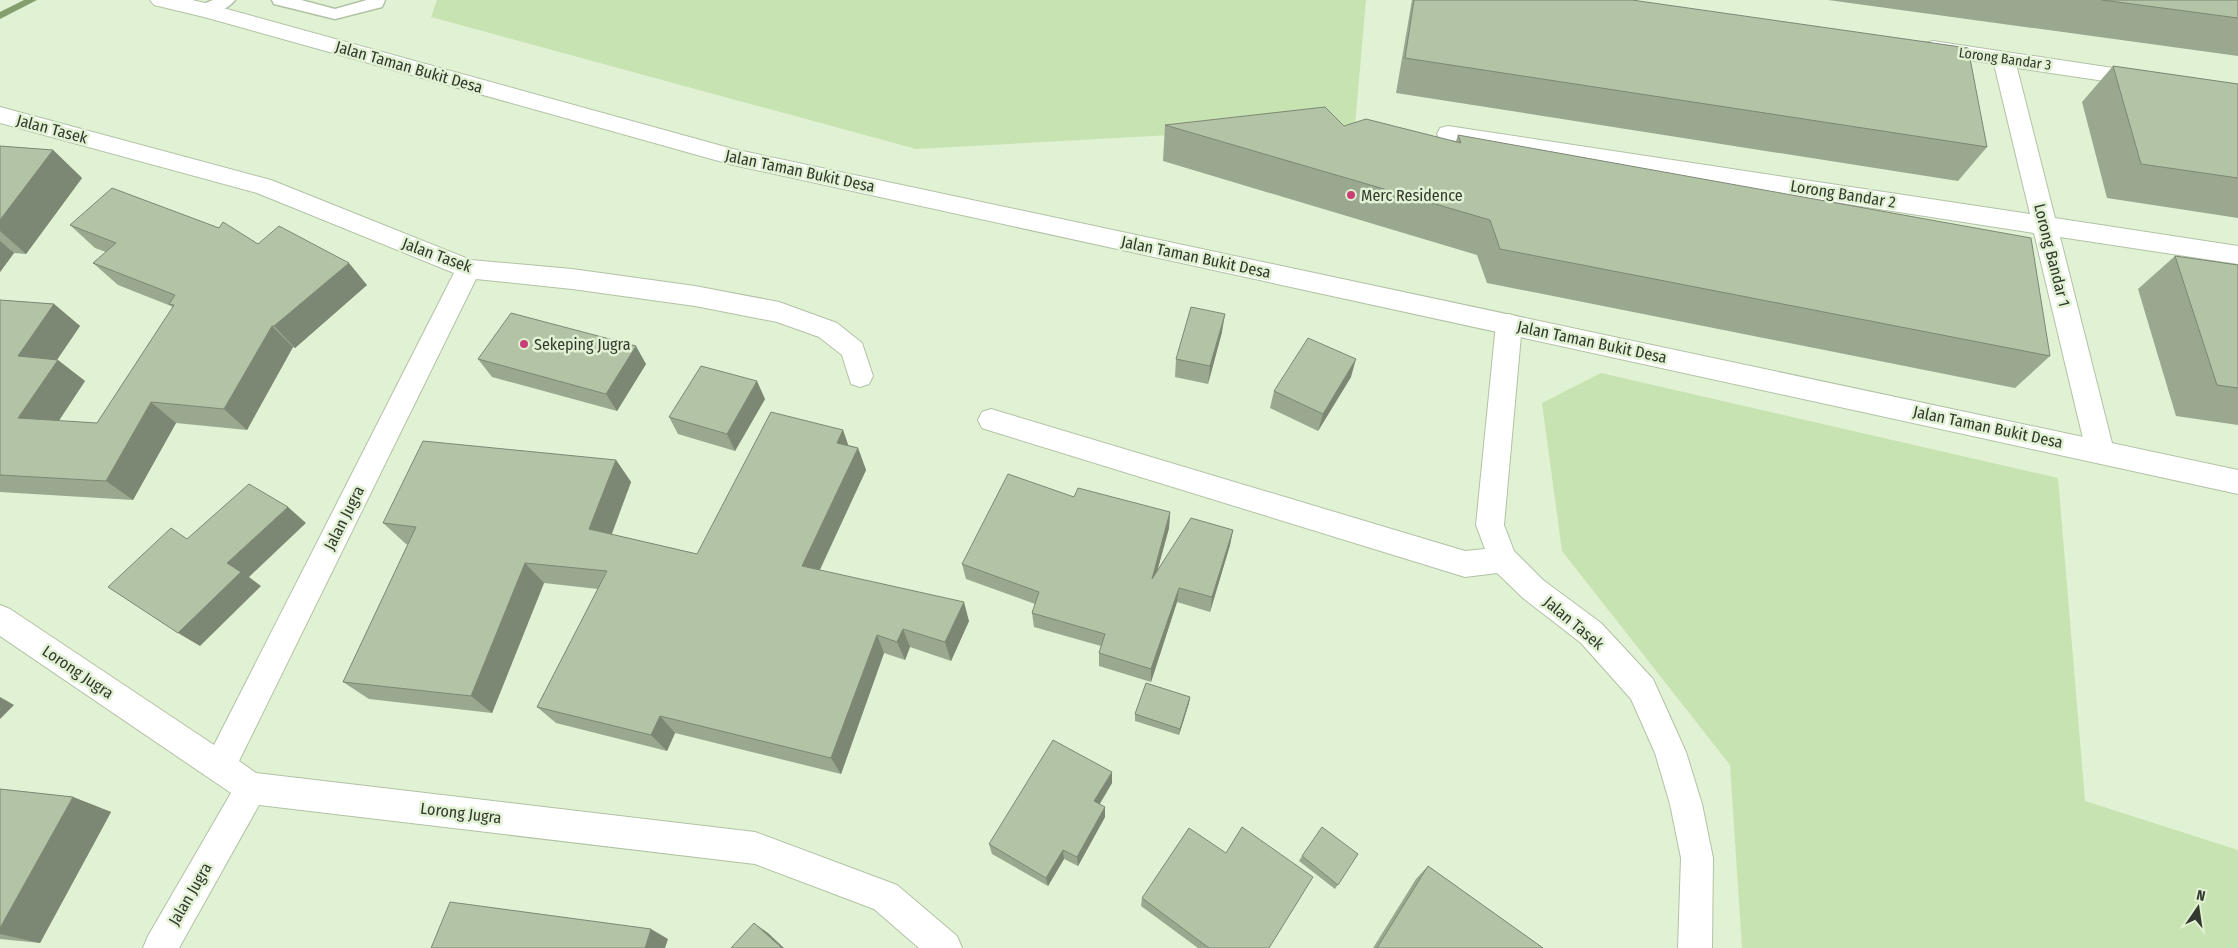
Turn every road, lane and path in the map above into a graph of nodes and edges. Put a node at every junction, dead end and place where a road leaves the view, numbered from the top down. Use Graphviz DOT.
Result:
graph roads {
  1 [pos="161,0"];
  2 [pos="280,0"];
  3 [pos="377,0"];
  4 [pos="216,5"];
  5 [pos="1916,46"];
  6 [pos="2004,59"];
  7 [pos="2170,82"];
  8 [pos="0,115"];
  9 [pos="1448,134"];
  10 [pos="2044,224"];
  11 [pos="2238,255"];
  12 [pos="469,269"];
  13 [pos="1509,324"];
  14 [pos="860,376"];
  15 [pos="991,420"];
  16 [pos="2100,451"];
  17 [pos="2238,482"];
  18 [pos="1504,559"];
  19 [pos="0,619"];
  20 [pos="219,768"];
  21 [pos="250,788"];
  22 [pos="160,948"];
  23 [pos="945,948"];
  24 [pos="1695,948"];
  1 -- 4 [label="street, Jalan Taman Bukit Desa"];
  2 -- 3 [label="lane"];
  4 -- 13 [label="street, Jalan Taman Bukit Desa"];
  5 -- 6 [label="street, Lorong Bandar 3"];
  6 -- 7 [label="street, Lorong Bandar 3"];
  6 -- 10 [label="street, Lorong Bandar 1"];
  8 -- 12 [label="street, Jalan Tasek"];
  9 -- 10 [label="street, Lorong Bandar 2"];
  10 -- 11 [label="street, Lorong Bandar 2"];
  10 -- 16 [label="street, Lorong Bandar 1"];
  12 -- 14 [label="street, Jalan Tasek"];
  12 -- 20 [label="street, Jalan Jugra"];
  13 -- 16 [label="street, Jalan Taman Bukit Desa"];
  13 -- 18 [label="street, Jalan Tasek"];
  15 -- 18 [label="street"];
  16 -- 17 [label="street, Jalan Taman Bukit Desa"];
  18 -- 24 [label="street, Jalan Tasek"];
  19 -- 20 [label="street, Lorong Jugra"];
  20 -- 21 [label="street, Lorong Jugra"];
  21 -- 22 [label="street, Jalan Jugra"];
  21 -- 23 [label="street, Lorong Jugra"];
}
